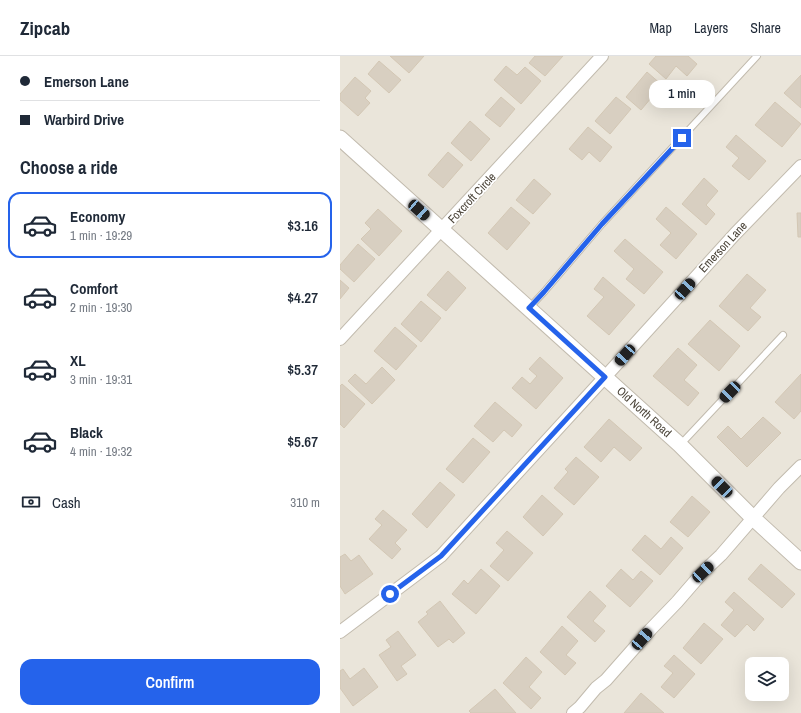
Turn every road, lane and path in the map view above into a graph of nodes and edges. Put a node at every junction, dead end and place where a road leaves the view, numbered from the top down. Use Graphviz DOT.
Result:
graph roads {
  1 [pos="602,56"];
  2 [pos="757,56"];
  3 [pos="340,138"];
  4 [pos="801,166"];
  5 [pos="442,230"];
  6 [pos="529,308"];
  7 [pos="782,335"];
  8 [pos="340,340"];
  9 [pos="605,377"];
  10 [pos="680,445"];
  11 [pos="801,466"];
  12 [pos="753,518"];
  13 [pos="801,562"];
  14 [pos="340,632"];
  15 [pos="573,713"];
  1 -- 5 [label="street, Foxcroft Circle"];
  2 -- 6 [label="lane"];
  3 -- 5 [label="street, Old North Road"];
  4 -- 9 [label="street, Emerson Lane"];
  5 -- 6 [label="street, Old North Road"];
  5 -- 8 [label="street, Foxcroft Circle"];
  6 -- 9 [label="street, Old North Road"];
  7 -- 10 [label="lane"];
  9 -- 10 [label="street, Old North Road"];
  9 -- 14 [label="street, Emerson Lane"];
  10 -- 12 [label="street, Old North Road"];
  11 -- 12 [label="street"];
  12 -- 13 [label="street, Old North Road"];
  12 -- 15 [label="street"];
}
